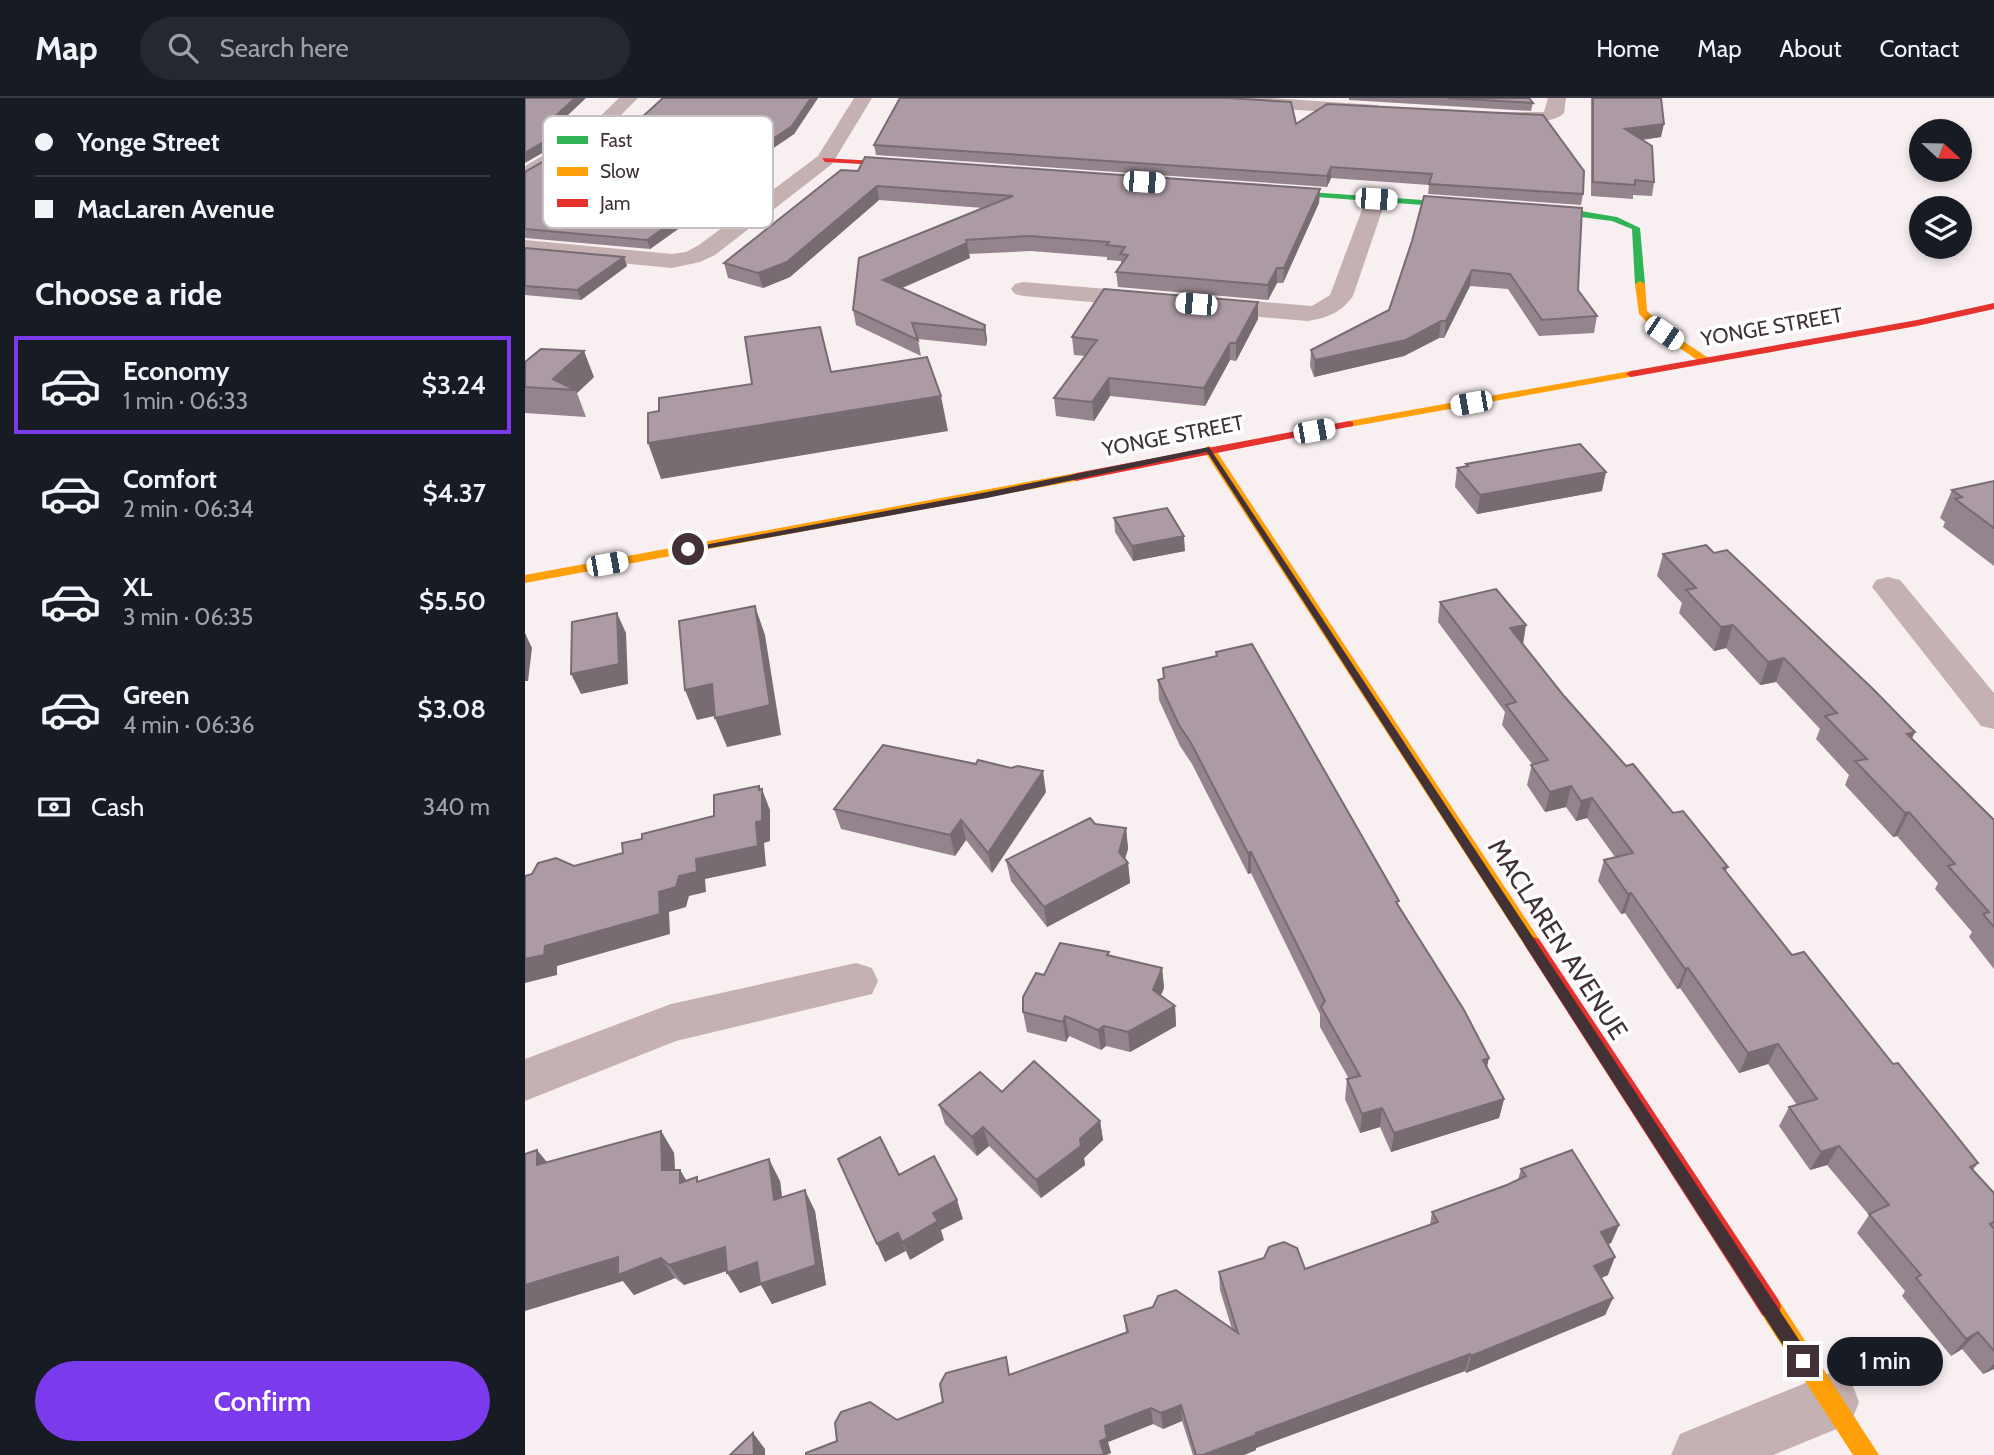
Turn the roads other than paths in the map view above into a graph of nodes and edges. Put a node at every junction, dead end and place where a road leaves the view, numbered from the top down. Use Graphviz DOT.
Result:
graph roads {
  1 [pos="629,98"];
  2 [pos="863,98"];
  3 [pos="1190,98"];
  4 [pos="1557,98"];
  5 [pos="1319,102"];
  6 [pos="1398,111"];
  7 [pos="611,116"];
  8 [pos="1479,116"];
  9 [pos="825,160"];
  10 [pos="543,163"];
  11 [pos="935,166"];
  12 [pos="525,174"];
  13 [pos="1247,190"];
  14 [pos="1376,199"];
  15 [pos="773,200"];
  16 [pos="736,228"];
  17 [pos="525,247"];
  18 [pos="1023,289"];
  19 [pos="1994,306"];
  20 [pos="1706,361"];
  21 [pos="1209,449"];
  22 [pos="525,579"];
  23 [pos="1888,587"];
  24 [pos="1994,717"];
  25 [pos="856,981"];
  26 [pos="525,1080"];
  27 [pos="1830,1402"];
  28 [pos="1701,1455"];
  29 [pos="1867,1455"];
  1 -- 7 [label="street"];
  2 -- 9 [label="street"];
  3 -- 5 [label="street"];
  4 -- 8 [label="street"];
  5 -- 6 [label="street"];
  9 -- 11 [label="street"];
  9 -- 15 [label="street"];
  10 -- 12 [label="street"];
  13 -- 14 [label="street"];
  14 -- 18 [label="street"];
  14 -- 20 [label="street"];
  16 -- 17 [label="street"];
  19 -- 20 [label="street, YONGE STREET"];
  20 -- 21 [label="street, YONGE STREET"];
  21 -- 22 [label="street, YONGE STREET"];
  21 -- 27 [label="street, MACLAREN AVENUE"];
  23 -- 24 [label="street"];
  25 -- 26 [label="street"];
  27 -- 28 [label="street"];
  27 -- 29 [label="street, MACLAREN AVENUE"];
}
